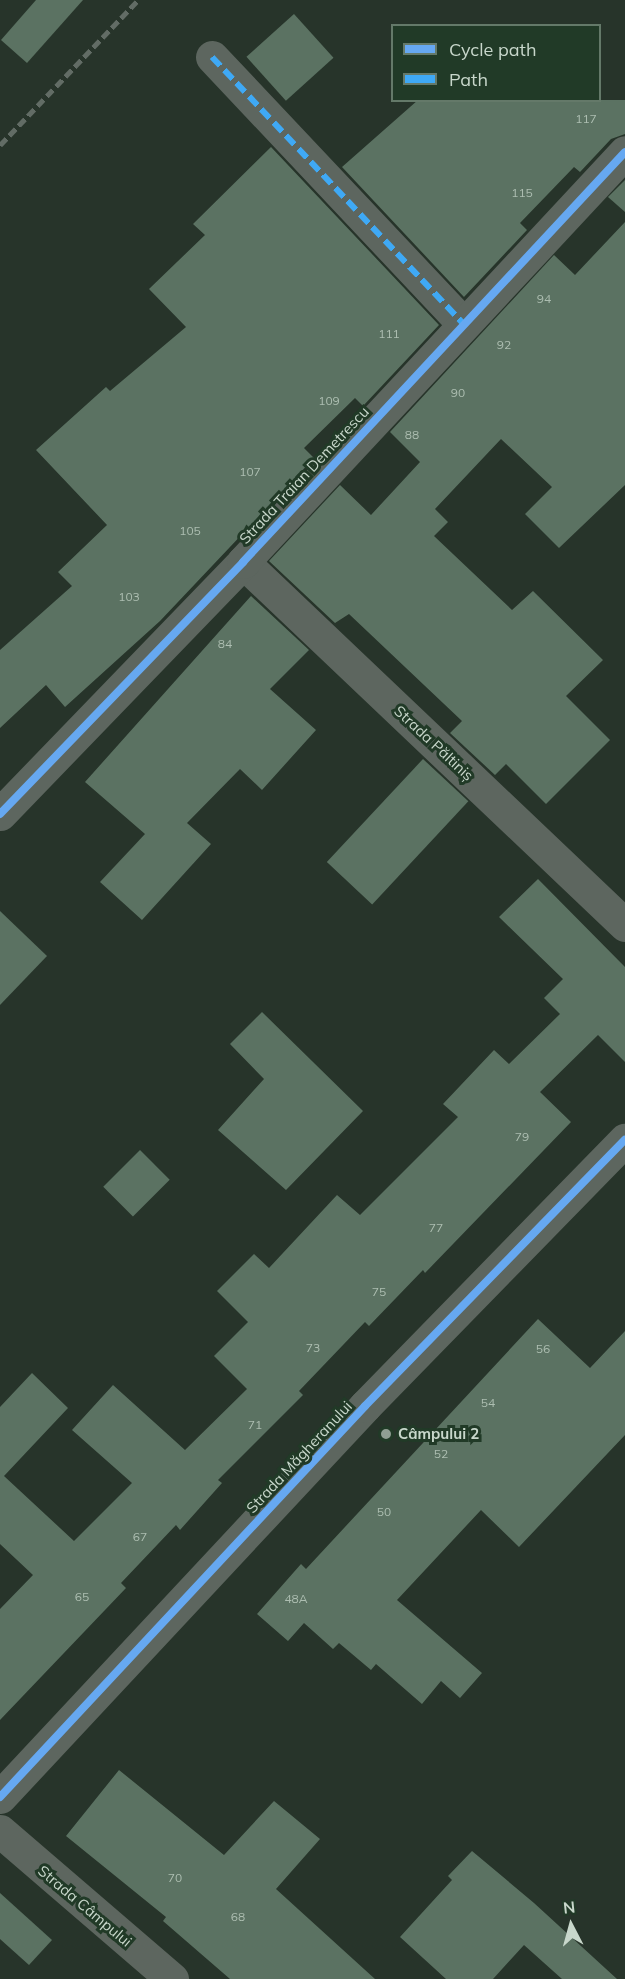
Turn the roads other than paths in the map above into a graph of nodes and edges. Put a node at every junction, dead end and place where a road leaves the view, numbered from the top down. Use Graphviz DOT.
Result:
graph roads {
  1 [pos="212,57"];
  2 [pos="625,152"];
  3 [pos="463,323"];
  4 [pos="243,562"];
  5 [pos="0,814"];
  6 [pos="625,925"];
  7 [pos="625,1140"];
  8 [pos="0,1797"];
  9 [pos="0,1831"];
  10 [pos="172,1979"];
  1 -- 3 [label="street"];
  2 -- 3 [label="street, Strada Traian Demetrescu"];
  3 -- 4 [label="street, Strada Traian Demetrescu"];
  4 -- 5 [label="street, Strada Traian Demetrescu"];
  4 -- 6 [label="street, Strada Păltiniș"];
  7 -- 8 [label="street, Strada Măgheranului"];
  9 -- 10 [label="street, Strada Câmpului"];
}
